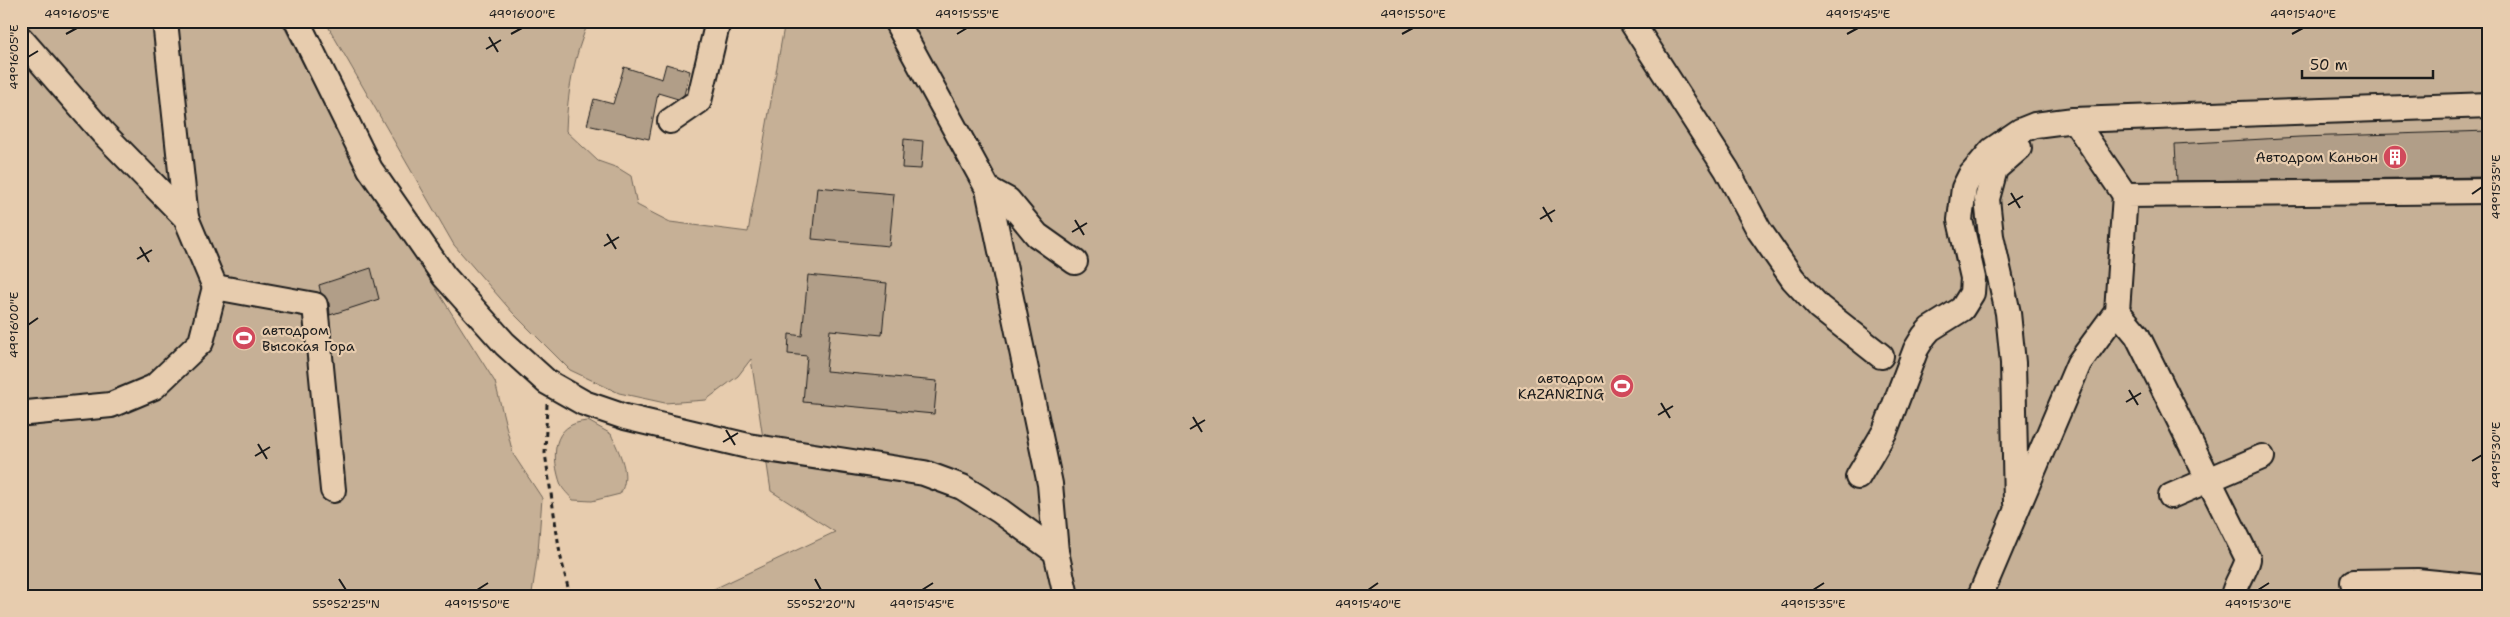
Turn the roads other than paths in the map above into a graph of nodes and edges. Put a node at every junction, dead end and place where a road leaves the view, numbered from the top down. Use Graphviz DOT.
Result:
graph roads {
  1 [pos="165,21"];
  2 [pos="297,21"];
  3 [pos="718,21"];
  4 [pos="896,21"];
  5 [pos="1631,21"];
  6 [pos="21,39"];
  7 [pos="2489,104"];
  8 [pos="670,121"];
  9 [pos="2078,126"];
  10 [pos="988,189"];
  11 [pos="2489,191"];
  12 [pos="2125,195"];
  13 [pos="186,218"];
  14 [pos="1075,262"];
  15 [pos="215,287"];
  16 [pos="2117,310"];
  17 [pos="1881,356"];
  18 [pos="21,412"];
  19 [pos="2262,456"];
  20 [pos="1858,477"];
  21 [pos="2208,480"];
  22 [pos="333,490"];
  23 [pos="2171,496"];
  24 [pos="2016,511"];
  25 [pos="1056,552"];
  26 [pos="2353,582"];
  27 [pos="2489,588"];
  28 [pos="1066,596"];
  29 [pos="1980,596"];
  30 [pos="2233,596"];
  1 -- 13 [label="lane"];
  2 -- 25 [label="lane"];
  3 -- 8 [label="lane"];
  4 -- 10 [label="lane"];
  5 -- 17 [label="lane"];
  6 -- 13 [label="lane"];
  7 -- 9 [label="lane"];
  9 -- 12 [label="lane"];
  9 -- 20 [label="lane"];
  9 -- 24 [label="lane"];
  10 -- 14 [label="lane"];
  10 -- 25 [label="lane"];
  11 -- 12 [label="lane"];
  12 -- 16 [label="lane"];
  13 -- 15 [label="lane"];
  15 -- 18 [label="lane"];
  15 -- 22 [label="lane"];
  16 -- 21 [label="lane"];
  16 -- 24 [label="lane"];
  19 -- 21 [label="lane"];
  21 -- 23 [label="lane"];
  21 -- 30 [label="lane"];
  24 -- 29 [label="lane"];
  25 -- 28 [label="lane"];
  26 -- 27 [label="lane"];
}
